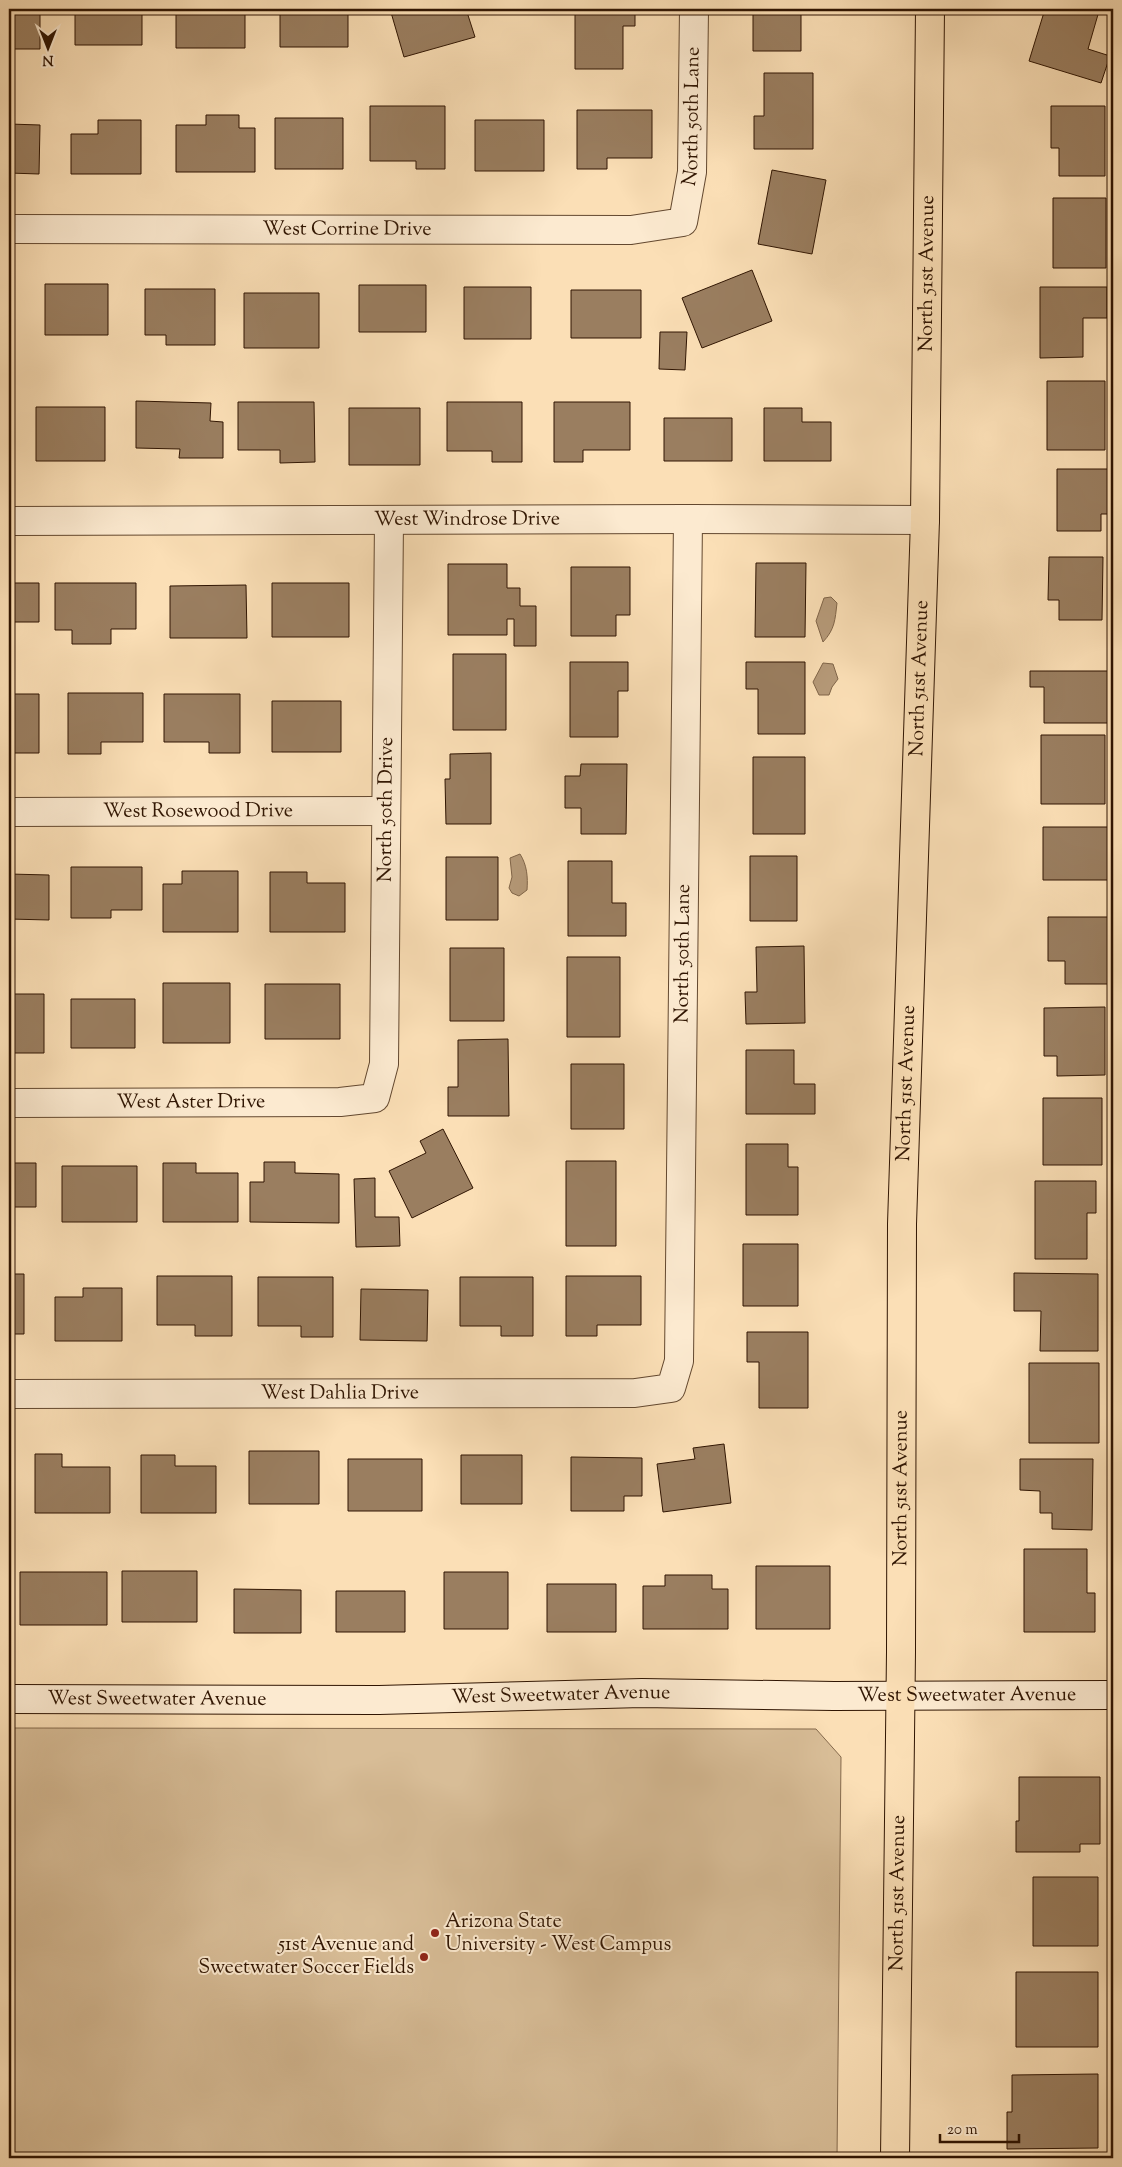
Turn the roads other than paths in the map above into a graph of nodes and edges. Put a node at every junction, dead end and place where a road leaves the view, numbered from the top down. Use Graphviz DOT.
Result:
graph roads {
  1 [pos="694,9"];
  2 [pos="930,9"];
  3 [pos="683,222"];
  4 [pos="9,229"];
  5 [pos="688,519"];
  6 [pos="389,520"];
  7 [pos="925,520"];
  8 [pos="9,521"];
  9 [pos="386,811"];
  10 [pos="9,812"];
  11 [pos="375,1098"];
  12 [pos="9,1103"];
  13 [pos="671,1388"];
  14 [pos="9,1394"];
  15 [pos="900,1695"];
  16 [pos="1113,1695"];
  17 [pos="9,1699"];
  18 [pos="894,2158"];
  1 -- 3 [label="street, North 50th Lane"];
  2 -- 7 [label="main road, North 51st Avenue"];
  3 -- 4 [label="street, West Corrine Drive"];
  5 -- 6 [label="street, West Windrose Drive"];
  5 -- 7 [label="street, West Windrose Drive"];
  5 -- 13 [label="street, North 50th Lane"];
  6 -- 8 [label="street, West Windrose Drive"];
  6 -- 9 [label="street, North 50th Drive"];
  7 -- 15 [label="main road, North 51st Avenue"];
  9 -- 10 [label="street, West Rosewood Drive"];
  9 -- 11 [label="street, North 50th Drive"];
  11 -- 12 [label="street, West Aster Drive"];
  13 -- 14 [label="street, West Dahlia Drive"];
  15 -- 16 [label="street, West Sweetwater Avenue"];
  15 -- 17 [label="street, West Sweetwater Avenue"];
  15 -- 18 [label="main road, North 51st Avenue"];
}
